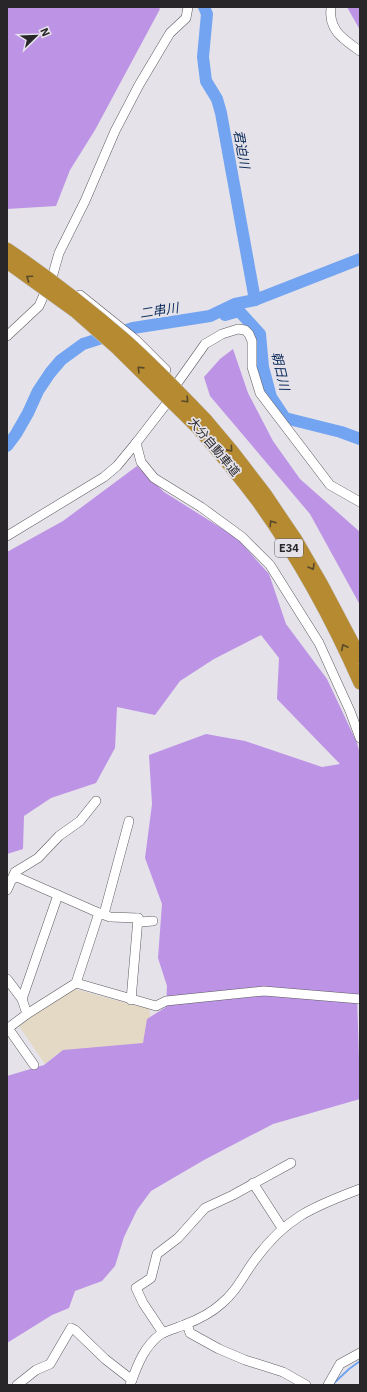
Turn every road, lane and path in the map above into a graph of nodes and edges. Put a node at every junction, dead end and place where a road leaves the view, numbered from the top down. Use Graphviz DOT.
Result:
graph roads {
  1 [pos="188,7"];
  2 [pos="331,7"];
  3 [pos="360,51"];
  4 [pos="7,249"];
  5 [pos="7,262"];
  6 [pos="53,274"];
  7 [pos="7,336"];
  8 [pos="178,382"];
  9 [pos="201,423"];
  10 [pos="136,443"];
  11 [pos="360,502"];
  12 [pos="7,536"];
  13 [pos="360,657"];
  14 [pos="360,683"];
  15 [pos="360,738"];
  16 [pos="96,801"];
  17 [pos="129,821"];
  18 [pos="12,879"];
  19 [pos="7,890"];
  20 [pos="58,895"];
  21 [pos="102,914"];
  22 [pos="138,918"];
  23 [pos="153,921"];
  24 [pos="7,979"];
  25 [pos="76,982"];
  26 [pos="22,999"];
  27 [pos="360,999"];
  28 [pos="131,1000"];
  29 [pos="27,1014"];
  30 [pos="8,1029"];
  31 [pos="34,1065"];
  32 [pos="291,1163"];
  33 [pos="253,1183"];
  34 [pos="360,1189"];
  35 [pos="282,1228"];
  36 [pos="187,1324"];
  37 [pos="163,1333"];
  38 [pos="360,1353"];
  39 [pos="131,1382"];
  40 [pos="17,1385"];
  41 [pos="306,1385"];
  42 [pos="328,1385"];
  1 -- 6 [label="street"];
  2 -- 3 [label="street"];
  4 -- 9 [label="highway, 大分自動車道 / E34, one-way, bridge"];
  5 -- 6 [label="street"];
  9 -- 5 [label="highway, 大分自動車道 / E34, one-way, bridge"];
  6 -- 7 [label="street"];
  6 -- 8 [label="street"];
  8 -- 10 [label="street"];
  8 -- 11 [label="street"];
  9 -- 13 [label="highway, 大分自動車道 / E34, one-way"];
  14 -- 9 [label="highway, 大分自動車道 / E34, one-way"];
  10 -- 12 [label="street"];
  10 -- 15 [label="street"];
  16 -- 18 [label="street"];
  17 -- 21 [label="street"];
  18 -- 19 [label="street"];
  18 -- 20 [label="street"];
  20 -- 21 [label="street"];
  20 -- 26 [label="street"];
  21 -- 22 [label="street"];
  21 -- 25 [label="street"];
  22 -- 23 [label="street"];
  22 -- 28 [label="street"];
  24 -- 26 [label="street"];
  25 -- 28 [label="street"];
  25 -- 29 [label="street"];
  26 -- 29 [label="street"];
  27 -- 28 [label="street"];
  29 -- 30 [label="street"];
  30 -- 31 [label="street"];
  32 -- 33 [label="street"];
  33 -- 35 [label="street"];
  33 -- 37 [label="street"];
  34 -- 35 [label="street"];
  35 -- 36 [label="street"];
  36 -- 37 [label="street"];
  36 -- 41 [label="street"];
  37 -- 39 [label="street"];
  38 -- 42 [label="street"];
  39 -- 40 [label="street"];
}
